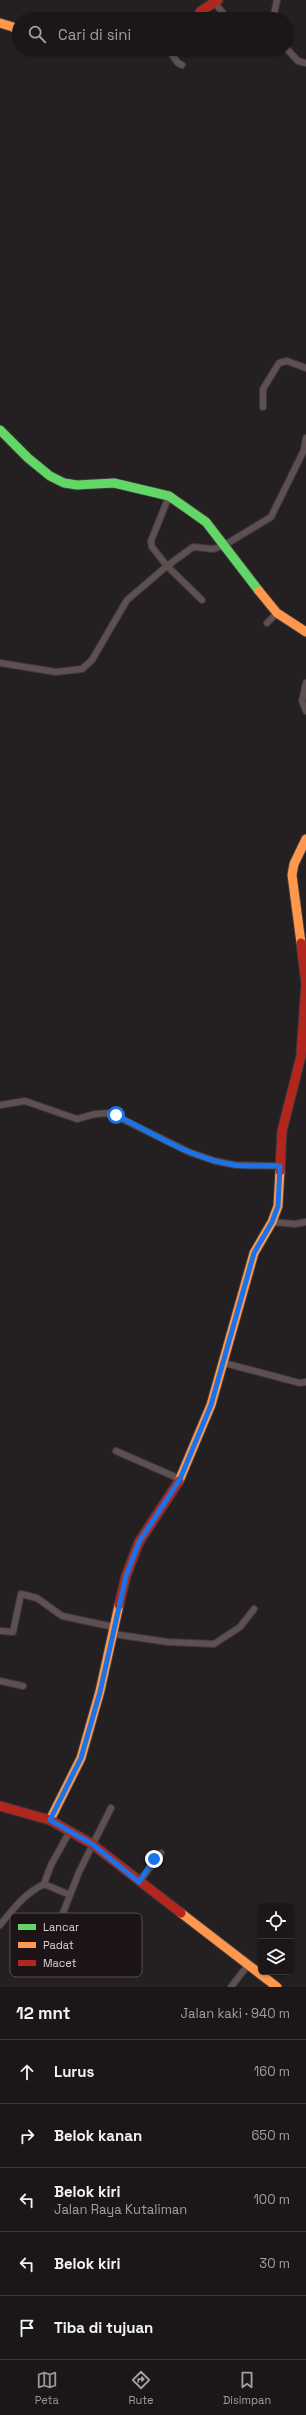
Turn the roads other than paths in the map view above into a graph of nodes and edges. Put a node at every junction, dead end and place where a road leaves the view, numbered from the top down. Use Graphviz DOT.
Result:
graph roads {
  1 [pos="277,0"];
  2 [pos="216,1"];
  3 [pos="200,12"];
  4 [pos="223,12"];
  5 [pos="274,12"];
  6 [pos="0,23"];
  7 [pos="12,27"];
  8 [pos="173,56"];
  9 [pos="293,56"];
  10 [pos="306,63"];
  11 [pos="182,65"];
  12 [pos="306,368"];
  13 [pos="262,407"];
  14 [pos="0,430"];
  15 [pos="306,438"];
  16 [pos="169,496"];
  17 [pos="223,546"];
  18 [pos="167,566"];
  19 [pos="202,600"];
  20 [pos="277,613"];
  21 [pos="268,623"];
  22 [pos="306,632"];
  23 [pos="0,663"];
  24 [pos="306,683"];
  25 [pos="306,711"];
  26 [pos="305,842"];
  27 [pos="303,855"];
  28 [pos="0,1105"];
  29 [pos="280,1166"];
  30 [pos="272,1222"];
  31 [pos="306,1222"];
  32 [pos="224,1363"];
  33 [pos="306,1382"];
  34 [pos="116,1451"];
  35 [pos="180,1479"];
  36 [pos="254,1609"];
  37 [pos="0,1631"];
  38 [pos="113,1631"];
  39 [pos="0,1681"];
  40 [pos="23,1686"];
  41 [pos="0,1806"];
  42 [pos="111,1808"];
  43 [pos="50,1820"];
  44 [pos="70,1831"];
  45 [pos="92,1844"];
  46 [pos="161,1853"];
  47 [pos="139,1882"];
  48 [pos="44,1884"];
  49 [pos="70,1895"];
  50 [pos="63,1913"];
  51 [pos="0,1925"];
  52 [pos="248,1965"];
  53 [pos="231,1987"];
  54 [pos="277,1987"];
  1 -- 5 [label="street"];
  2 -- 3 [label="street"];
  2 -- 4 [label="street"];
  6 -- 7 [label="street"];
  8 -- 11 [label="street"];
  9 -- 10 [label="street"];
  12 -- 13 [label="street"];
  14 -- 16 [label="street"];
  15 -- 17 [label="street"];
  16 -- 17 [label="street"];
  16 -- 18 [label="street"];
  17 -- 18 [label="street"];
  17 -- 20 [label="street"];
  18 -- 19 [label="street"];
  18 -- 23 [label="street"];
  20 -- 21 [label="street"];
  20 -- 22 [label="street"];
  24 -- 25 [label="street"];
  26 -- 27 [label="street"];
  27 -- 29 [label="street"];
  28 -- 29 [label="street"];
  29 -- 30 [label="street"];
  30 -- 31 [label="street"];
  30 -- 32 [label="street"];
  32 -- 33 [label="street"];
  32 -- 35 [label="street"];
  34 -- 35 [label="street"];
  35 -- 38 [label="street"];
  36 -- 38 [label="street"];
  37 -- 38 [label="street"];
  38 -- 43 [label="street"];
  39 -- 40 [label="street"];
  41 -- 43 [label="street"];
  42 -- 45 [label="street"];
  43 -- 44 [label="street"];
  44 -- 45 [label="street"];
  44 -- 48 [label="street"];
  45 -- 47 [label="street"];
  45 -- 49 [label="street"];
  46 -- 47 [label="street"];
  47 -- 52 [label="street"];
  48 -- 49 [label="street"];
  48 -- 51 [label="street"];
  49 -- 50 [label="street"];
  52 -- 53 [label="street"];
  52 -- 54 [label="street"];
}
